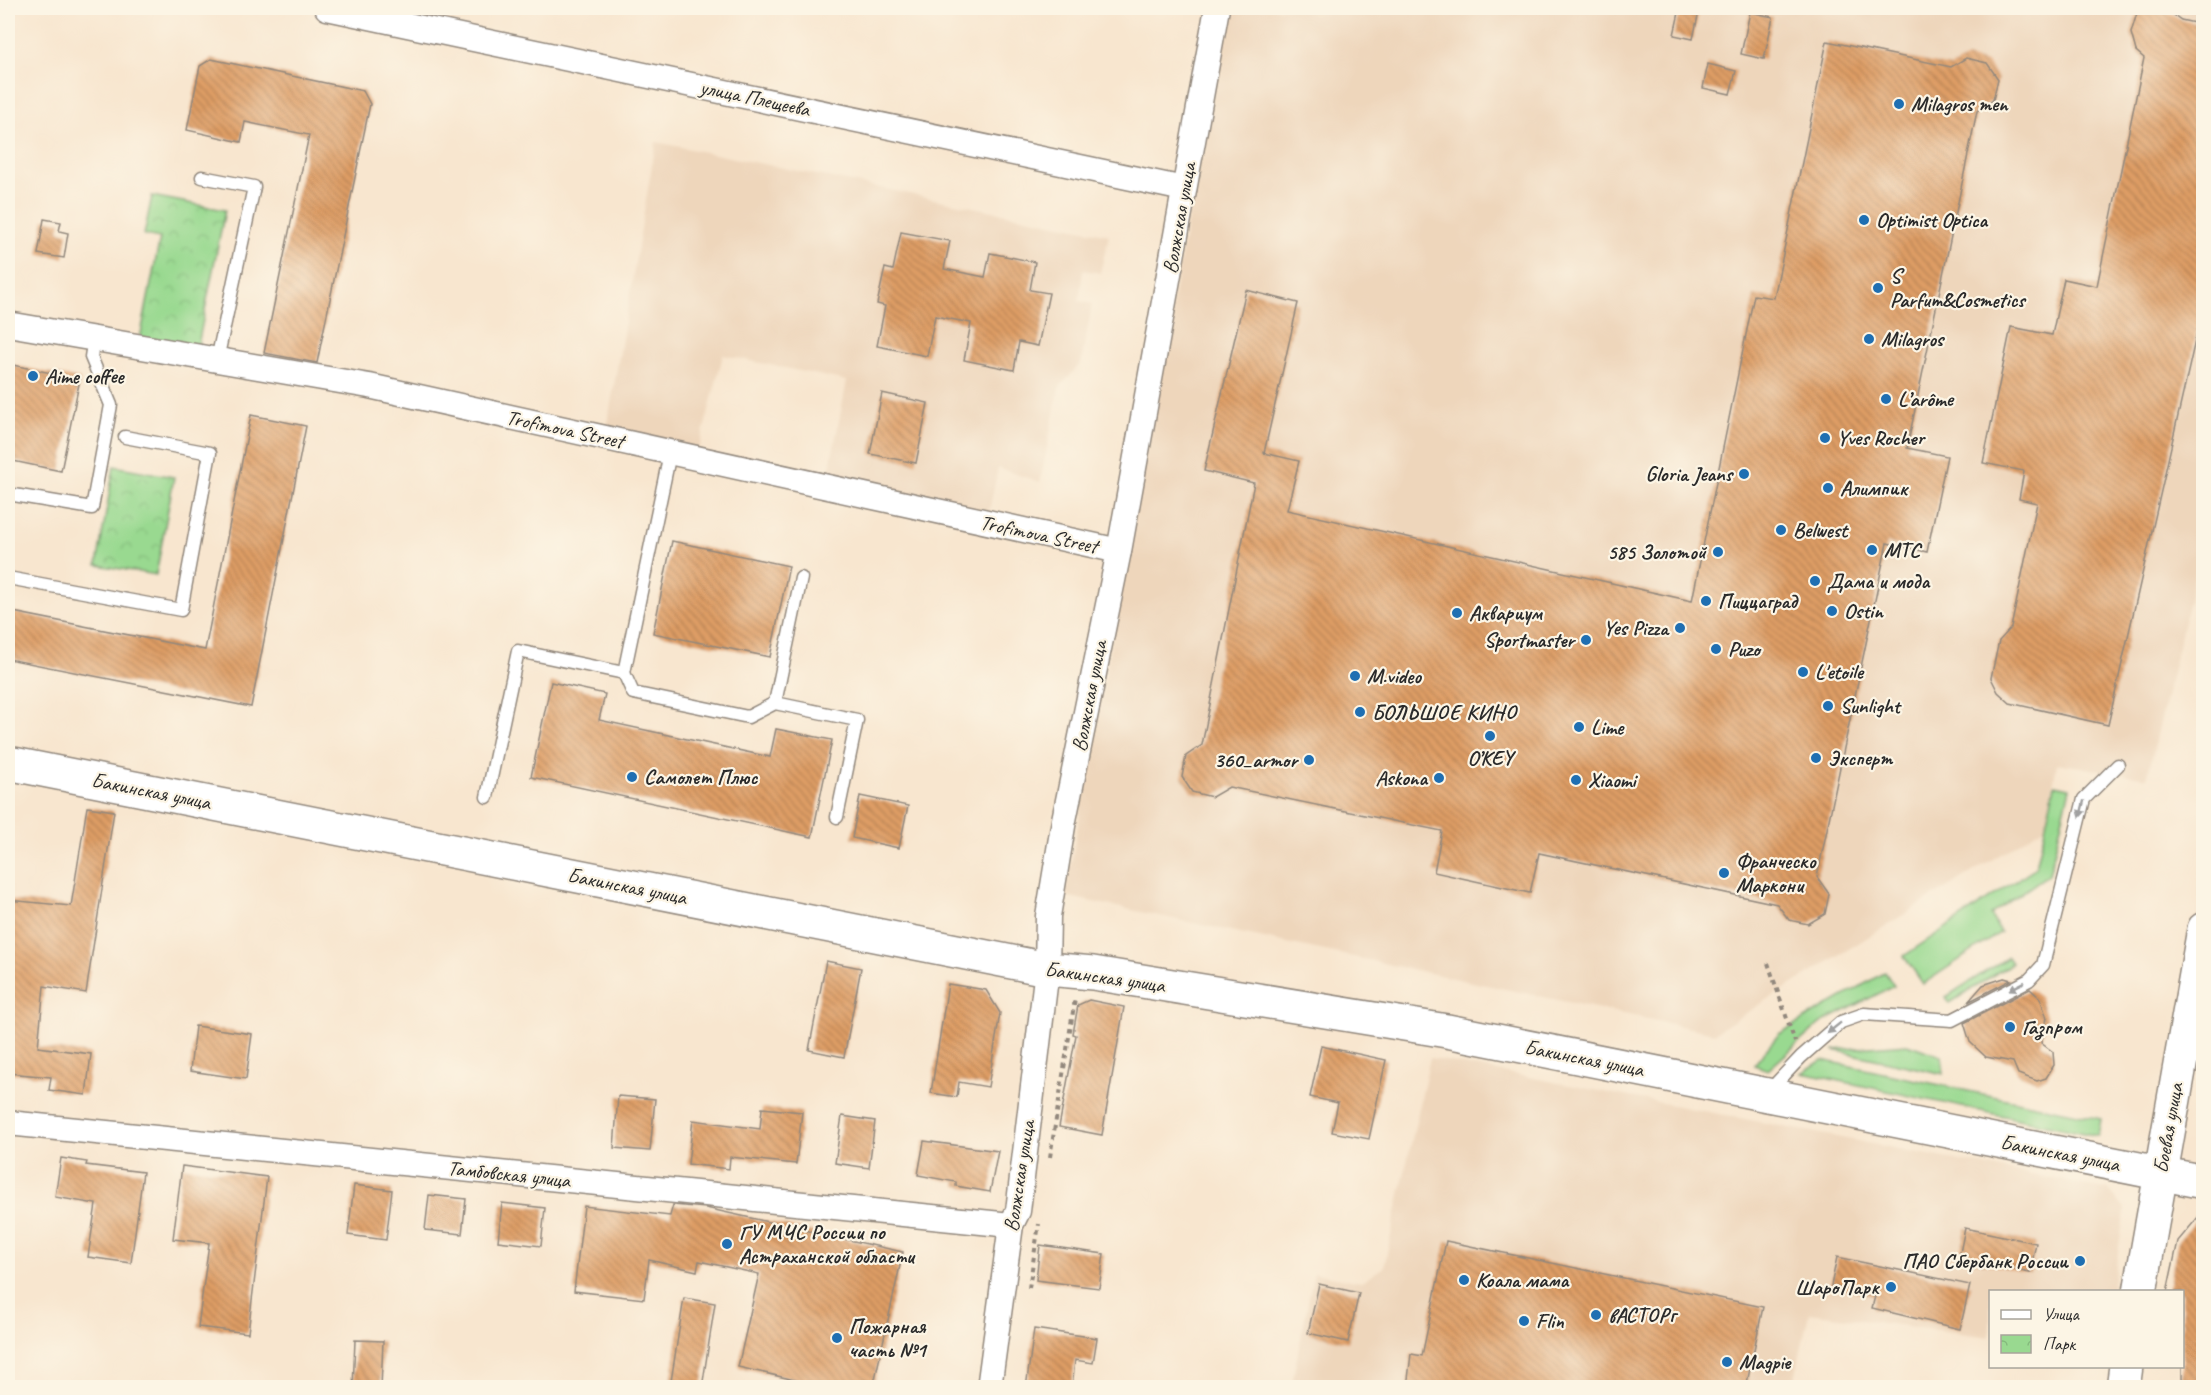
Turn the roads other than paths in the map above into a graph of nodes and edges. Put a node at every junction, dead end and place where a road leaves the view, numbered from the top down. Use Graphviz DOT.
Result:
graph roads {
  1 [pos="327,8"];
  2 [pos="1217,8"];
  3 [pos="202,177"];
  4 [pos="1184,189"];
  5 [pos="8,324"];
  6 [pos="93,338"];
  7 [pos="217,360"];
  8 [pos="125,437"];
  9 [pos="670,453"];
  10 [pos="8,494"];
  11 [pos="1119,551"];
  12 [pos="8,578"];
  13 [pos="801,578"];
  14 [pos="624,673"];
  15 [pos="775,703"];
  16 [pos="8,763"];
  17 [pos="2118,765"];
  18 [pos="487,798"];
  19 [pos="837,817"];
  20 [pos="2204,929"];
  21 [pos="1047,969"];
  22 [pos="1766,1095"];
  23 [pos="8,1123"];
  24 [pos="2160,1173"];
  25 [pos="2204,1182"];
  26 [pos="1011,1225"];
  27 [pos="2140,1290"];
  28 [pos="2127,1368"];
  29 [pos="989,1388"];
  30 [pos="2123,1388"];
  1 -- 4 [label="street, улица Плещеева"];
  2 -- 4 [label="street, Волжская улица"];
  3 -- 7 [label="lane"];
  4 -- 11 [label="street, Волжская улица"];
  5 -- 6 [label="street, Trofimova Street"];
  6 -- 7 [label="street, Trofimova Street"];
  6 -- 10 [label="lane"];
  7 -- 9 [label="street, Trofimova Street"];
  8 -- 12 [label="lane"];
  9 -- 11 [label="street, Trofimova Street"];
  9 -- 14 [label="lane"];
  11 -- 21 [label="street, Волжская улица"];
  13 -- 15 [label="lane"];
  14 -- 15 [label="lane"];
  14 -- 18 [label="lane"];
  15 -- 19 [label="lane"];
  16 -- 21 [label="main road, Бакинская улица"];
  17 -- 22 [label="lane, one-way"];
  20 -- 24 [label="main road, Боевая улица"];
  21 -- 22 [label="main road, Бакинская улица"];
  21 -- 26 [label="street, Волжская улица"];
  22 -- 24 [label="main road, Бакинская улица"];
  23 -- 26 [label="street, Тамбовская улица"];
  24 -- 25 [label="main road, Бакинская улица"];
  24 -- 27 [label="main road, Боевая улица"];
  26 -- 29 [label="street, Волжская улица"];
  28 -- 30 [label="main road"];
}
